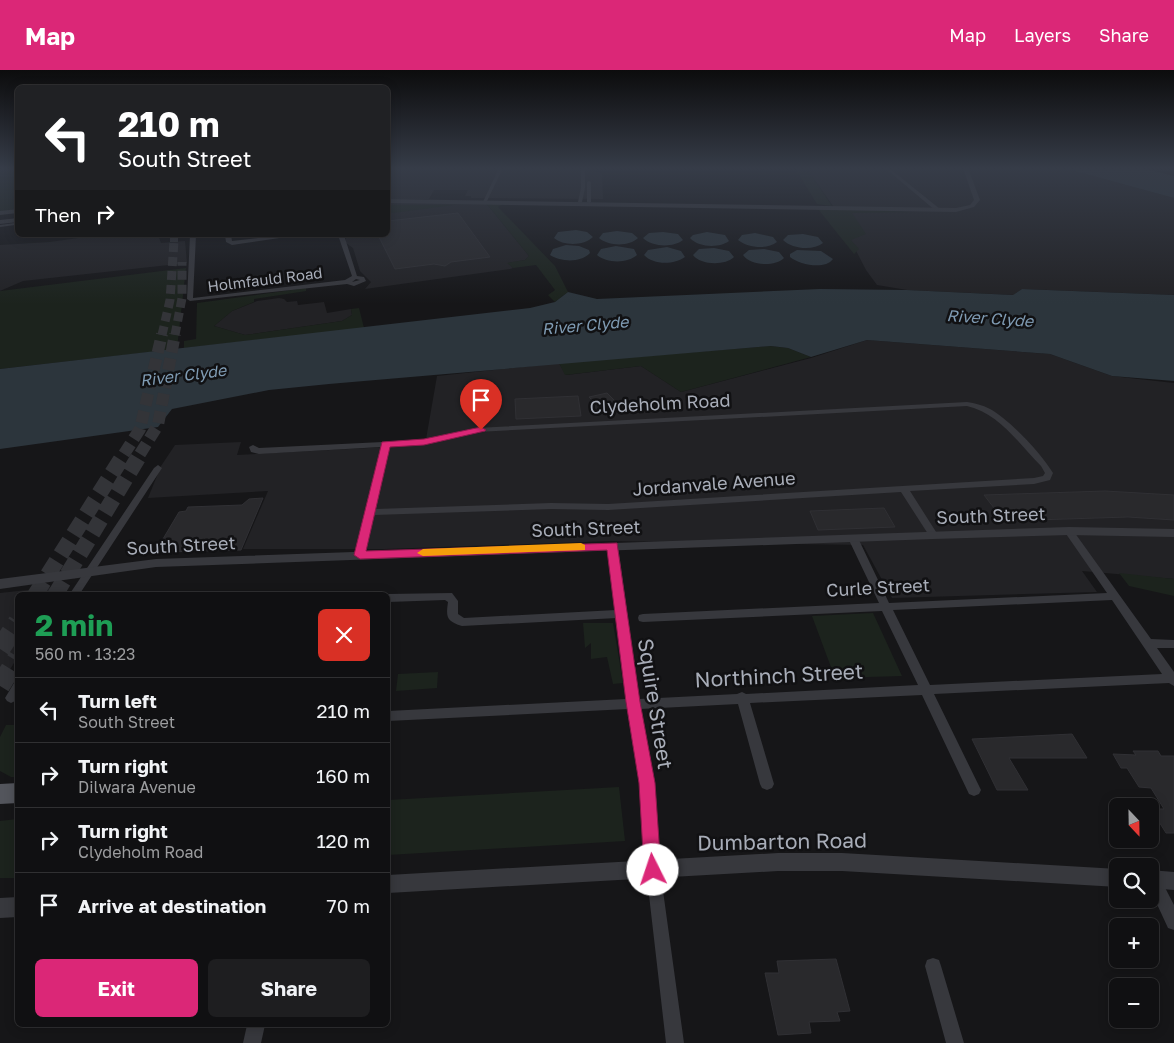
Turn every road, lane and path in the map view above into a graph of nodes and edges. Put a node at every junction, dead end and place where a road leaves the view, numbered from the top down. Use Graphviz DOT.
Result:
graph roads {
  1 [pos="15,221"];
  2 [pos="0,222"];
  3 [pos="194,237"];
  4 [pos="228,237"];
  5 [pos="281,237"];
  6 [pos="342,237"];
  7 [pos="386,444"];
  8 [pos="253,447"];
  9 [pos="158,468"];
  10 [pos="1047,468"];
  11 [pos="903,488"];
  12 [pos="371,512"];
  13 [pos="1069,531"];
  14 [pos="1174,533"];
  15 [pos="933,535"];
  16 [pos="853,538"];
  17 [pos="613,546"];
  18 [pos="360,555"];
  19 [pos="90,572"];
  20 [pos="0,584"];
  21 [pos="76,592"];
  22 [pos="1114,596"];
  23 [pos="390,598"];
  24 [pos="884,605"];
  25 [pos="621,614"];
  26 [pos="643,618"];
  27 [pos="1147,643"];
  28 [pos="1174,644"];
  29 [pos="1173,680"];
  30 [pos="924,689"];
  31 [pos="15,691"];
  32 [pos="742,697"];
  33 [pos="11,698"];
  34 [pos="633,702"];
  35 [pos="390,716"];
  36 [pos="767,784"];
  37 [pos="974,790"];
  38 [pos="15,793"];
  39 [pos="0,794"];
  40 [pos="653,870"];
  41 [pos="1109,877"];
  42 [pos="1159,880"];
  43 [pos="1174,881"];
  44 [pos="390,884"];
  45 [pos="1159,894"];
  46 [pos="0,908"];
  47 [pos="15,908"];
  48 [pos="1174,922"];
  49 [pos="933,966"];
  50 [pos="256,1027"];
  51 [pos="252,1043"];
  52 [pos="675,1043"];
  53 [pos="955,1043"];
  1 -- 2 [label="street"];
  3 -- 6 [label="street, Holmfauld Road"];
  4 -- 5 [label="street"];
  7 -- 8 [label="street, Clydeholm Road"];
  7 -- 10 [label="street, Clydeholm Road"];
  7 -- 12 [label="street"];
  9 -- 19 [label="street"];
  10 -- 11 [label="street, Jordanvale Avenue"];
  11 -- 12 [label="street, Jordanvale Avenue"];
  11 -- 15 [label="street"];
  12 -- 18 [label="street"];
  13 -- 14 [label="street, South Street"];
  13 -- 15 [label="street, South Street"];
  13 -- 22 [label="street"];
  15 -- 16 [label="street, South Street"];
  16 -- 17 [label="street, South Street"];
  16 -- 24 [label="street"];
  17 -- 18 [label="street, South Street"];
  17 -- 25 [label="street, Squire Street"];
  18 -- 19 [label="street, South Street"];
  19 -- 20 [label="street, South Street"];
  19 -- 21 [label="street"];
  22 -- 24 [label="street, Curle Street"];
  22 -- 27 [label="street"];
  23 -- 25 [label="street"];
  24 -- 26 [label="street, Curle Street"];
  24 -- 30 [label="street"];
  25 -- 34 [label="street, Squire Street"];
  27 -- 28 [label="street"];
  27 -- 29 [label="street"];
  29 -- 30 [label="street, Northinch Street"];
  30 -- 32 [label="street, Northinch Street"];
  30 -- 37 [label="street"];
  31 -- 33 [label="street"];
  32 -- 34 [label="street, Northinch Street"];
  32 -- 36 [label="street"];
  34 -- 35 [label="street, Northinch Street"];
  34 -- 40 [label="street, Squire Street"];
  38 -- 39 [label="main road"];
  40 -- 41 [label="street, Dumbarton Road"];
  40 -- 44 [label="street, Dumbarton Road"];
  40 -- 52 [label="street, Squire Street"];
  42 -- 43 [label="street"];
  45 -- 48 [label="street"];
  46 -- 47 [label="street"];
  49 -- 53 [label="street"];
  50 -- 51 [label="street"];
}
